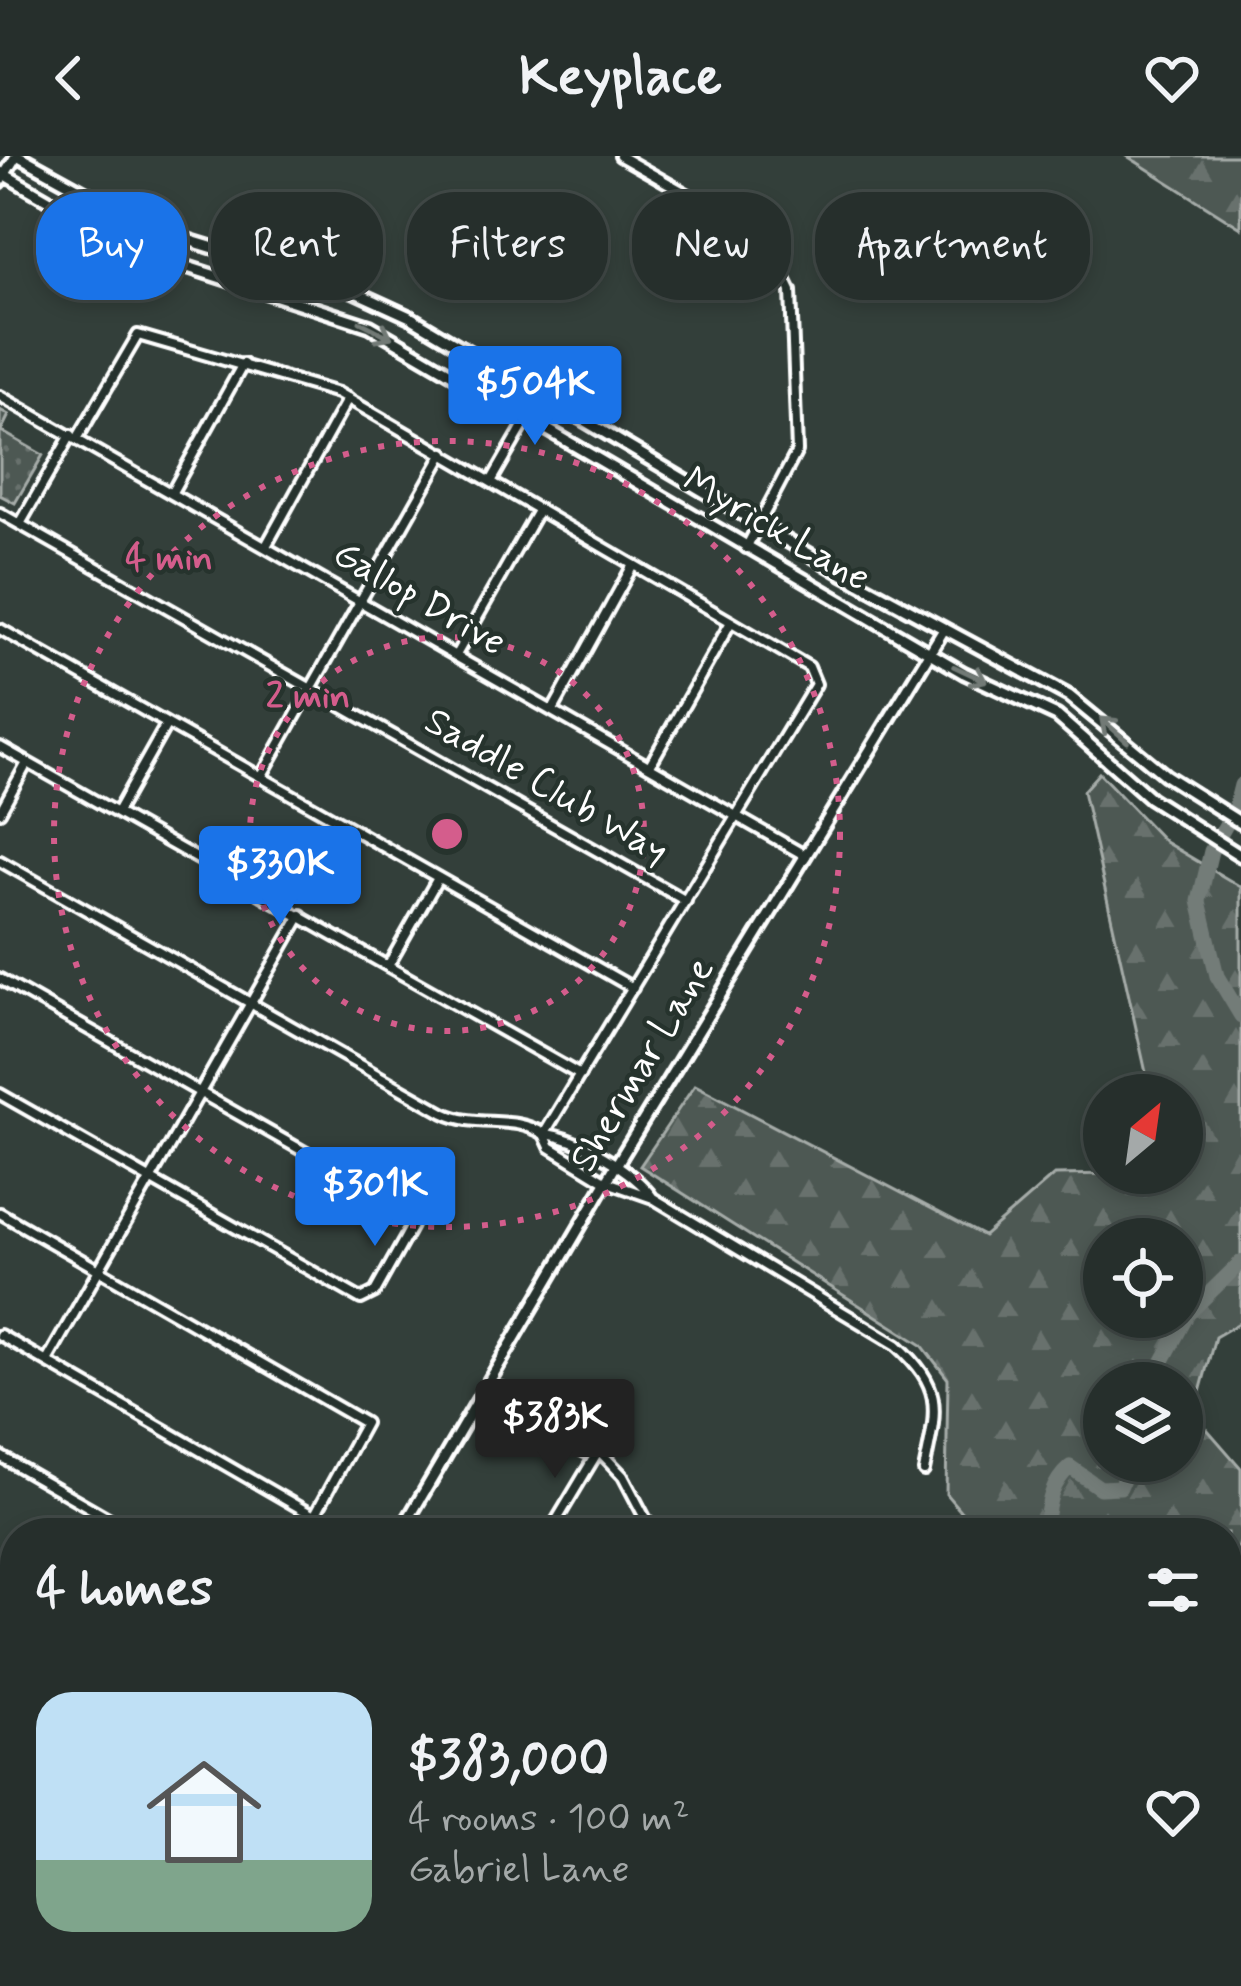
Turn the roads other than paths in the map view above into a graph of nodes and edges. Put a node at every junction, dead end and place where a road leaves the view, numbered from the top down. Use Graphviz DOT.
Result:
graph roads {
  1 [pos="17,156"];
  2 [pos="620,156"];
  3 [pos="2,176"];
  4 [pos="243,364"];
  5 [pos="542,394"];
  6 [pos="0,396"];
  7 [pos="348,398"];
  8 [pos="528,418"];
  9 [pos="74,437"];
  10 [pos="444,454"];
  11 [pos="492,481"];
  12 [pos="172,492"];
  13 [pos="539,509"];
  14 [pos="0,513"];
  15 [pos="20,524"];
  16 [pos="760,524"];
  17 [pos="266,546"];
  18 [pos="746,548"];
  19 [pos="633,565"];
  20 [pos="361,600"];
  21 [pos="731,622"];
  22 [pos="0,629"];
  23 [pos="943,631"];
  24 [pos="930,653"];
  25 [pos="457,655"];
  26 [pos="311,688"];
  27 [pos="554,710"];
  28 [pos="166,724"];
  29 [pos="0,747"];
  30 [pos="27,763"];
  31 [pos="650,765"];
  32 [pos="261,778"];
  33 [pos="0,812"];
  34 [pos="117,812"];
  35 [pos="738,816"];
  36 [pos="1241,824"];
  37 [pos="806,856"];
  38 [pos="1241,856"];
  39 [pos="0,861"];
  40 [pos="438,878"];
  41 [pos="686,901"];
  42 [pos="301,915"];
  43 [pos="388,965"];
  44 [pos="0,979"];
  45 [pos="633,988"];
  46 [pos="251,1004"];
  47 [pos="580,1075"];
  48 [pos="201,1093"];
  49 [pos="0,1094"];
  50 [pos="544,1134"];
  51 [pos="615,1167"];
  52 [pos="151,1180"];
  53 [pos="607,1182"];
  54 [pos="652,1198"];
  55 [pos="0,1213"];
  56 [pos="100,1270"];
  57 [pos="0,1335"];
  58 [pos="47,1361"];
  59 [pos="491,1388"];
  60 [pos="598,1452"];
  61 [pos="0,1456"];
  62 [pos="924,1471"];
  63 [pos="314,1516"];
  64 [pos="108,1518"];
  65 [pos="409,1518"];
  66 [pos="558,1518"];
  67 [pos="644,1518"];
  1 -- 3 [label="street"];
  1 -- 5 [label="street, Myrick Lane"];
  2 -- 16 [label="street"];
  3 -- 8 [label="street, Myrick Lane, one-way"];
  4 -- 7 [label="street"];
  4 -- 9 [label="street"];
  4 -- 12 [label="street"];
  5 -- 8 [label="street"];
  5 -- 16 [label="street, Myrick Lane"];
  6 -- 9 [label="street, Gallop Drive"];
  7 -- 10 [label="street"];
  7 -- 17 [label="street"];
  8 -- 11 [label="street"];
  8 -- 18 [label="street, Myrick Lane"];
  9 -- 12 [label="street, Gallop Drive"];
  9 -- 15 [label="street"];
  10 -- 11 [label="street"];
  10 -- 20 [label="street"];
  11 -- 13 [label="street"];
  12 -- 17 [label="street, Gallop Drive"];
  13 -- 19 [label="street"];
  13 -- 25 [label="street"];
  14 -- 15 [label="street, Saddle Club Way"];
  15 -- 26 [label="street, Saddle Club Way"];
  16 -- 18 [label="street"];
  16 -- 23 [label="street, Myrick Lane"];
  17 -- 20 [label="street, Gallop Drive"];
  18 -- 24 [label="street, Myrick Lane"];
  19 -- 21 [label="street"];
  19 -- 27 [label="street"];
  20 -- 25 [label="street, Gallop Drive"];
  20 -- 26 [label="street"];
  21 -- 31 [label="street"];
  21 -- 35 [label="street"];
  22 -- 28 [label="street"];
  23 -- 24 [label="street, Shermar Lane"];
  36 -- 23 [label="street, Myrick Lane, one-way"];
  24 -- 37 [label="street, Shermar Lane"];
  24 -- 38 [label="street, Myrick Lane, one-way"];
  25 -- 27 [label="street, Gallop Drive"];
  26 -- 32 [label="street"];
  26 -- 41 [label="street, Saddle Club Way"];
  27 -- 31 [label="street, Gallop Drive"];
  28 -- 32 [label="street"];
  28 -- 34 [label="street"];
  29 -- 30 [label="street"];
  30 -- 33 [label="street"];
  30 -- 34 [label="street"];
  31 -- 35 [label="street, Gallop Drive"];
  32 -- 40 [label="street"];
  34 -- 42 [label="street"];
  35 -- 37 [label="street, Gallop Drive"];
  35 -- 41 [label="street"];
  37 -- 51 [label="street, Shermar Lane"];
  39 -- 46 [label="street"];
  40 -- 43 [label="street"];
  40 -- 45 [label="street"];
  41 -- 45 [label="street"];
  42 -- 43 [label="street"];
  42 -- 46 [label="street"];
  43 -- 47 [label="street"];
  44 -- 48 [label="street"];
  45 -- 47 [label="street"];
  46 -- 48 [label="street"];
  46 -- 50 [label="street"];
  47 -- 50 [label="street"];
  48 -- 52 [label="street"];
  48 -- 52 [label="street"];
  49 -- 52 [label="street"];
  50 -- 51 [label="street"];
  50 -- 53 [label="street"];
  51 -- 53 [label="street, Shermar Lane"];
  51 -- 54 [label="street"];
  52 -- 56 [label="street"];
  53 -- 54 [label="street"];
  53 -- 59 [label="street, Shermar Lane"];
  54 -- 62 [label="street"];
  55 -- 56 [label="street"];
  56 -- 58 [label="street"];
  56 -- 63 [label="street"];
  57 -- 58 [label="street"];
  58 -- 63 [label="street"];
  59 -- 60 [label="street"];
  59 -- 65 [label="street, Shermar Lane"];
  60 -- 66 [label="street"];
  60 -- 67 [label="street"];
  61 -- 64 [label="street"];
}
